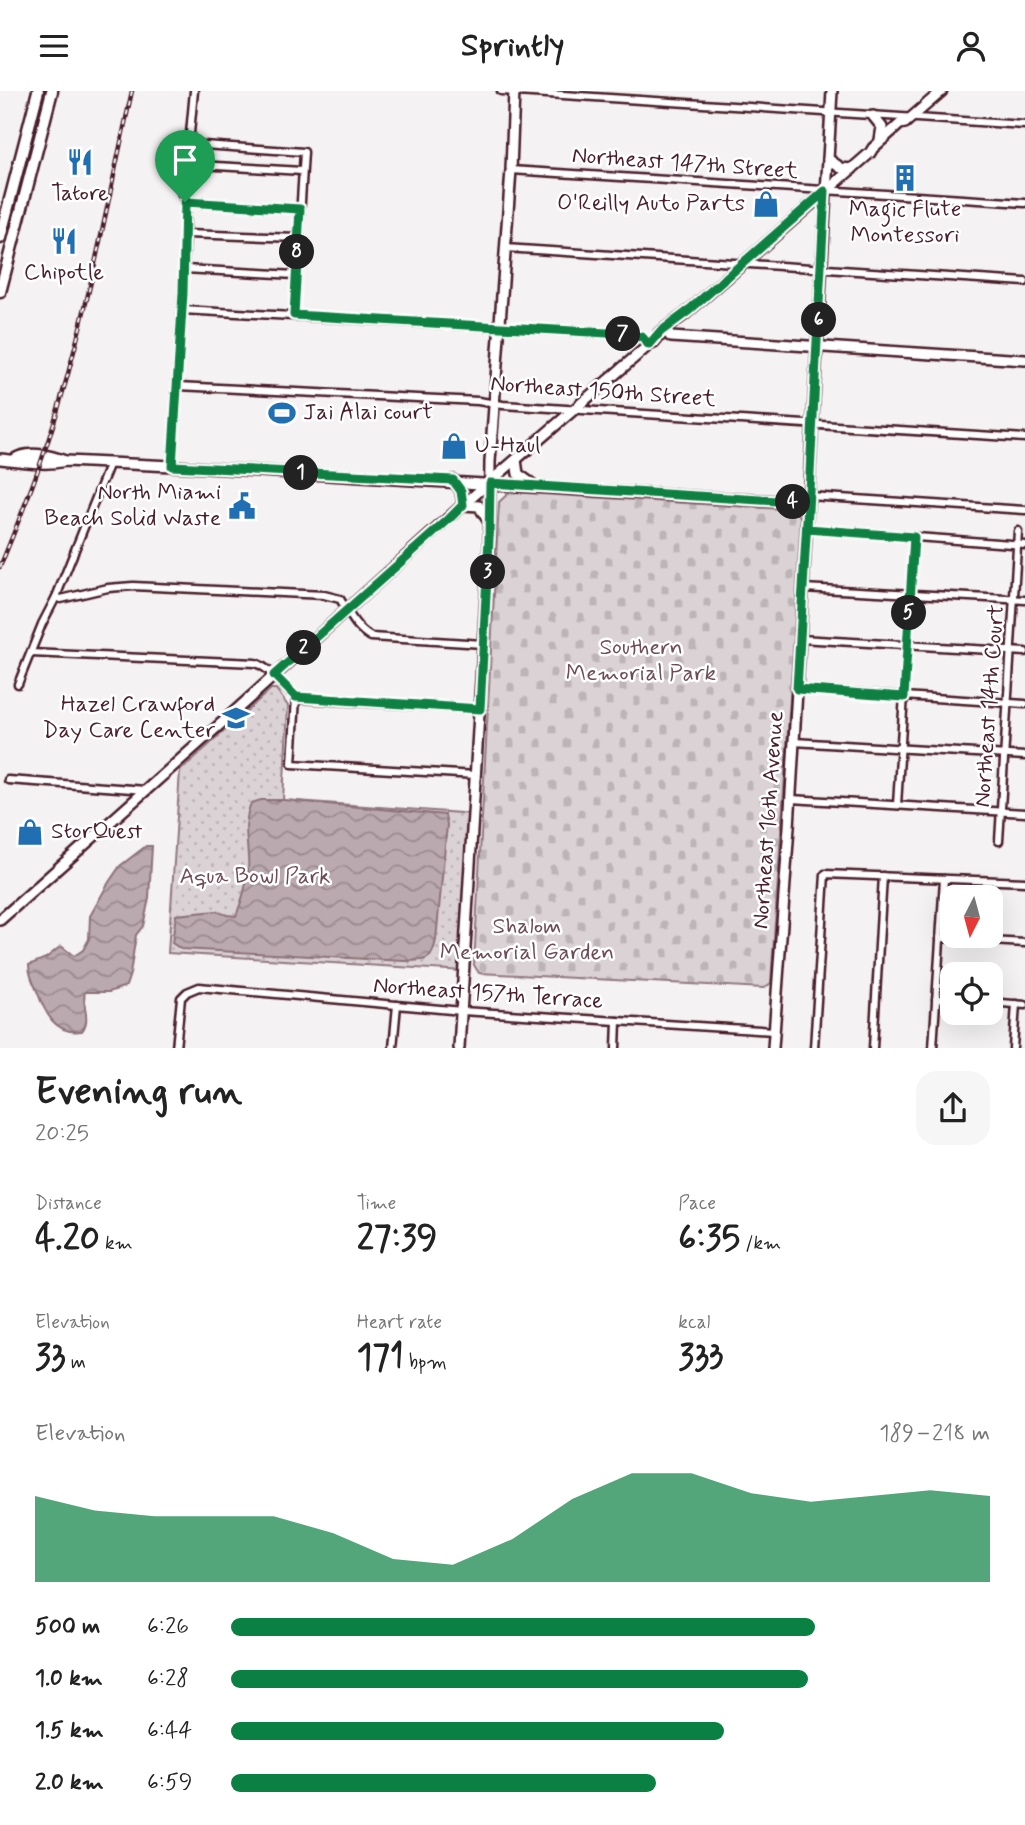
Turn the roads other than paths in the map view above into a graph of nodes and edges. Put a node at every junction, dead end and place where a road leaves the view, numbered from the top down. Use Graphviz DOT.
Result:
graph roads {
  1 [pos="38,91"];
  2 [pos="52,91"];
  3 [pos="194,91"];
  4 [pos="501,91"];
  5 [pos="514,91"];
  6 [pos="832,91"];
  7 [pos="942,91"];
  8 [pos="831,113"];
  9 [pos="873,116"];
  10 [pos="908,121"];
  11 [pos="30,125"];
  12 [pos="1025,125"];
  13 [pos="880,142"];
  14 [pos="189,144"];
  15 [pos="870,153"];
  16 [pos="22,155"];
  17 [pos="35,158"];
  18 [pos="828,159"];
  19 [pos="182,164"];
  20 [pos="852,169"];
  21 [pos="302,170"];
  22 [pos="511,170"];
  23 [pos="27,188"];
  24 [pos="825,191"];
  25 [pos="185,202"];
  26 [pos="1025,203"];
  27 [pos="300,209"];
  28 [pos="186,234"];
  29 [pos="0,238"];
  30 [pos="298,238"];
  31 [pos="505,248"];
  32 [pos="741,264"];
  33 [pos="184,269"];
  34 [pos="821,269"];
  35 [pos="295,275"];
  36 [pos="1025,282"];
  37 [pos="0,292"];
  38 [pos="182,310"];
  39 [pos="294,315"];
  40 [pos="500,326"];
  41 [pos="664,330"];
  42 [pos="649,345"];
  43 [pos="817,347"];
  44 [pos="1025,360"];
  45 [pos="178,386"];
  46 [pos="495,402"];
  47 [pos="574,409"];
  48 [pos="812,424"];
  49 [pos="1025,438"];
  50 [pos="0,459"];
  51 [pos="516,460"];
  52 [pos="110,464"];
  53 [pos="172,466"];
  54 [pos="453,480"];
  55 [pos="490,483"];
  56 [pos="533,485"];
  57 [pos="809,499"];
  58 [pos="463,505"];
  59 [pos="1025,510"];
  60 [pos="490,523"];
  61 [pos="807,529"];
  62 [pos="1018,531"];
  63 [pos="914,537"];
  64 [pos="1021,545"];
  65 [pos="803,588"];
  66 [pos="910,594"];
  67 [pos="56,597"];
  68 [pos="1014,599"];
  69 [pos="1025,600"];
  70 [pos="347,610"];
  71 [pos="800,639"];
  72 [pos="483,644"];
  73 [pos="907,645"];
  74 [pos="1010,651"];
  75 [pos="1025,652"];
  76 [pos="30,653"];
  77 [pos="274,675"];
  78 [pos="18,684"];
  79 [pos="797,689"];
  80 [pos="296,697"];
  81 [pos="904,697"];
  82 [pos="1007,702"];
  83 [pos="1025,704"];
  84 [pos="480,709"];
  85 [pos="794,742"];
  86 [pos="901,748"];
  87 [pos="1004,755"];
  88 [pos="1025,756"];
  89 [pos="476,775"];
  90 [pos="8,780"];
  91 [pos="146,790"];
  92 [pos="791,799"];
  93 [pos="897,805"];
  94 [pos="1001,812"];
  95 [pos="1025,813"];
  96 [pos="999,841"];
  97 [pos="883,876"];
  98 [pos="944,879"];
  99 [pos="1025,882"];
  100 [pos="944,885"];
  101 [pos="0,920"];
  102 [pos="940,938"];
  103 [pos="1003,942"];
  104 [pos="1025,943"];
  105 [pos="936,999"];
  106 [pos="940,999"];
  107 [pos="1003,1003"];
  108 [pos="1016,1004"];
  109 [pos="397,1005"];
  110 [pos="1025,1005"];
  111 [pos="462,1011"];
  112 [pos="617,1021"];
  113 [pos="774,1031"];
  114 [pos="176,1048"];
  115 [pos="393,1048"];
  116 [pos="459,1048"];
  117 [pos="615,1048"];
  118 [pos="773,1048"];
  119 [pos="814,1048"];
  120 [pos="873,1048"];
  121 [pos="933,1048"];
  122 [pos="1013,1048"];
  1 -- 11 [label="main road"];
  2 -- 17 [label="main road"];
  3 -- 14 [label="street"];
  4 -- 5 [label="street"];
  5 -- 8 [label="street"];
  5 -- 22 [label="street"];
  6 -- 8 [label="street, Northeast 16th Avenue"];
  7 -- 10 [label="street"];
  8 -- 9 [label="street"];
  8 -- 18 [label="street, Northeast 16th Avenue"];
  9 -- 10 [label="street"];
  9 -- 13 [label="street"];
  10 -- 12 [label="street"];
  10 -- 13 [label="street"];
  10 -- 15 [label="street"];
  11 -- 16 [label="main road"];
  11 -- 17 [label="main road"];
  13 -- 15 [label="street"];
  14 -- 19 [label="street"];
  14 -- 21 [label="street"];
  15 -- 20 [label="street"];
  16 -- 23 [label="main road"];
  16 -- 29 [label="main road"];
  17 -- 23 [label="main road"];
  18 -- 20 [label="street"];
  18 -- 24 [label="street, Northeast 16th Avenue"];
  19 -- 21 [label="street"];
  19 -- 25 [label="street"];
  20 -- 24 [label="street"];
  21 -- 27 [label="street"];
  22 -- 24 [label="street, Northeast 147th Street"];
  22 -- 31 [label="street"];
  23 -- 37 [label="main road"];
  24 -- 26 [label="street, Northeast 147th Street"];
  24 -- 32 [label="street"];
  24 -- 34 [label="street, Northeast 16th Avenue"];
  25 -- 27 [label="street"];
  25 -- 28 [label="street"];
  27 -- 30 [label="street"];
  28 -- 30 [label="street"];
  28 -- 33 [label="street"];
  30 -- 35 [label="street"];
  31 -- 32 [label="street"];
  31 -- 40 [label="street"];
  32 -- 34 [label="street"];
  32 -- 41 [label="street"];
  33 -- 35 [label="street"];
  33 -- 38 [label="street"];
  34 -- 36 [label="street"];
  34 -- 43 [label="street, Northeast 16th Avenue"];
  35 -- 39 [label="street"];
  38 -- 39 [label="street"];
  38 -- 45 [label="street"];
  39 -- 40 [label="street"];
  40 -- 42 [label="street"];
  40 -- 46 [label="street"];
  41 -- 42 [label="street"];
  41 -- 43 [label="street"];
  42 -- 47 [label="street"];
  43 -- 44 [label="street"];
  43 -- 48 [label="street, Northeast 16th Avenue"];
  45 -- 46 [label="street, Northeast 150th Street"];
  45 -- 53 [label="street"];
  46 -- 47 [label="street, Northeast 150th Street"];
  46 -- 55 [label="street"];
  47 -- 48 [label="street, Northeast 150th Street"];
  47 -- 51 [label="street"];
  48 -- 49 [label="street, Northeast 150th Street"];
  48 -- 57 [label="street, Northeast 16th Avenue"];
  50 -- 52 [label="street"];
  51 -- 55 [label="street"];
  51 -- 56 [label="street"];
  52 -- 53 [label="street"];
  52 -- 67 [label="street"];
  53 -- 54 [label="street"];
  54 -- 55 [label="street"];
  54 -- 58 [label="street"];
  55 -- 56 [label="street"];
  55 -- 58 [label="street"];
  55 -- 60 [label="street"];
  56 -- 57 [label="street"];
  57 -- 59 [label="street"];
  57 -- 61 [label="street, Northeast 16th Avenue"];
  58 -- 60 [label="street"];
  58 -- 70 [label="street"];
  60 -- 72 [label="street"];
  61 -- 63 [label="street"];
  61 -- 65 [label="street, Northeast 16th Avenue"];
  62 -- 64 [label="street, Northeast 14th Court"];
  63 -- 64 [label="street"];
  63 -- 66 [label="street"];
  64 -- 68 [label="street, Northeast 14th Court"];
  65 -- 66 [label="street"];
  65 -- 71 [label="street, Northeast 16th Avenue"];
  66 -- 68 [label="street"];
  66 -- 73 [label="street"];
  67 -- 70 [label="street"];
  67 -- 76 [label="street"];
  68 -- 69 [label="street"];
  68 -- 74 [label="street, Northeast 14th Court"];
  70 -- 72 [label="street"];
  70 -- 77 [label="street"];
  71 -- 73 [label="street"];
  71 -- 79 [label="street, Northeast 16th Avenue"];
  72 -- 84 [label="street"];
  73 -- 74 [label="street"];
  73 -- 81 [label="street"];
  74 -- 75 [label="street"];
  74 -- 82 [label="street, Northeast 14th Court"];
  76 -- 77 [label="street"];
  76 -- 78 [label="street"];
  77 -- 80 [label="street"];
  77 -- 91 [label="street"];
  79 -- 81 [label="street"];
  79 -- 85 [label="street, Northeast 16th Avenue"];
  80 -- 84 [label="street"];
  80 -- 89 [label="street"];
  81 -- 82 [label="street"];
  81 -- 86 [label="street"];
  82 -- 83 [label="street"];
  82 -- 87 [label="street, Northeast 14th Court"];
  84 -- 89 [label="street"];
  85 -- 86 [label="street"];
  85 -- 92 [label="street, Northeast 16th Avenue"];
  86 -- 87 [label="street"];
  86 -- 93 [label="street"];
  87 -- 88 [label="street"];
  87 -- 94 [label="street, Northeast 14th Court"];
  89 -- 111 [label="street"];
  90 -- 91 [label="street"];
  91 -- 101 [label="street"];
  92 -- 93 [label="street"];
  92 -- 113 [label="street, Northeast 16th Avenue"];
  93 -- 94 [label="street"];
  94 -- 95 [label="street"];
  94 -- 96 [label="street, Northeast 14th Court"];
  97 -- 98 [label="street"];
  97 -- 119 [label="street"];
  97 -- 120 [label="street"];
  98 -- 99 [label="street"];
  98 -- 100 [label="street"];
  102 -- 105 [label="street"];
  103 -- 104 [label="street"];
  105 -- 106 [label="street"];
  105 -- 121 [label="street"];
  107 -- 108 [label="street"];
  108 -- 110 [label="street"];
  108 -- 122 [label="street"];
  109 -- 111 [label="street, Northeast 157th Terrace"];
  109 -- 114 [label="street, Northeast 157th Terrace"];
  109 -- 115 [label="street"];
  111 -- 112 [label="street, Northeast 157th Terrace"];
  111 -- 116 [label="street"];
  112 -- 113 [label="street, Northeast 157th Terrace"];
  112 -- 117 [label="street"];
  113 -- 118 [label="street, Northeast 16th Avenue"];
}
